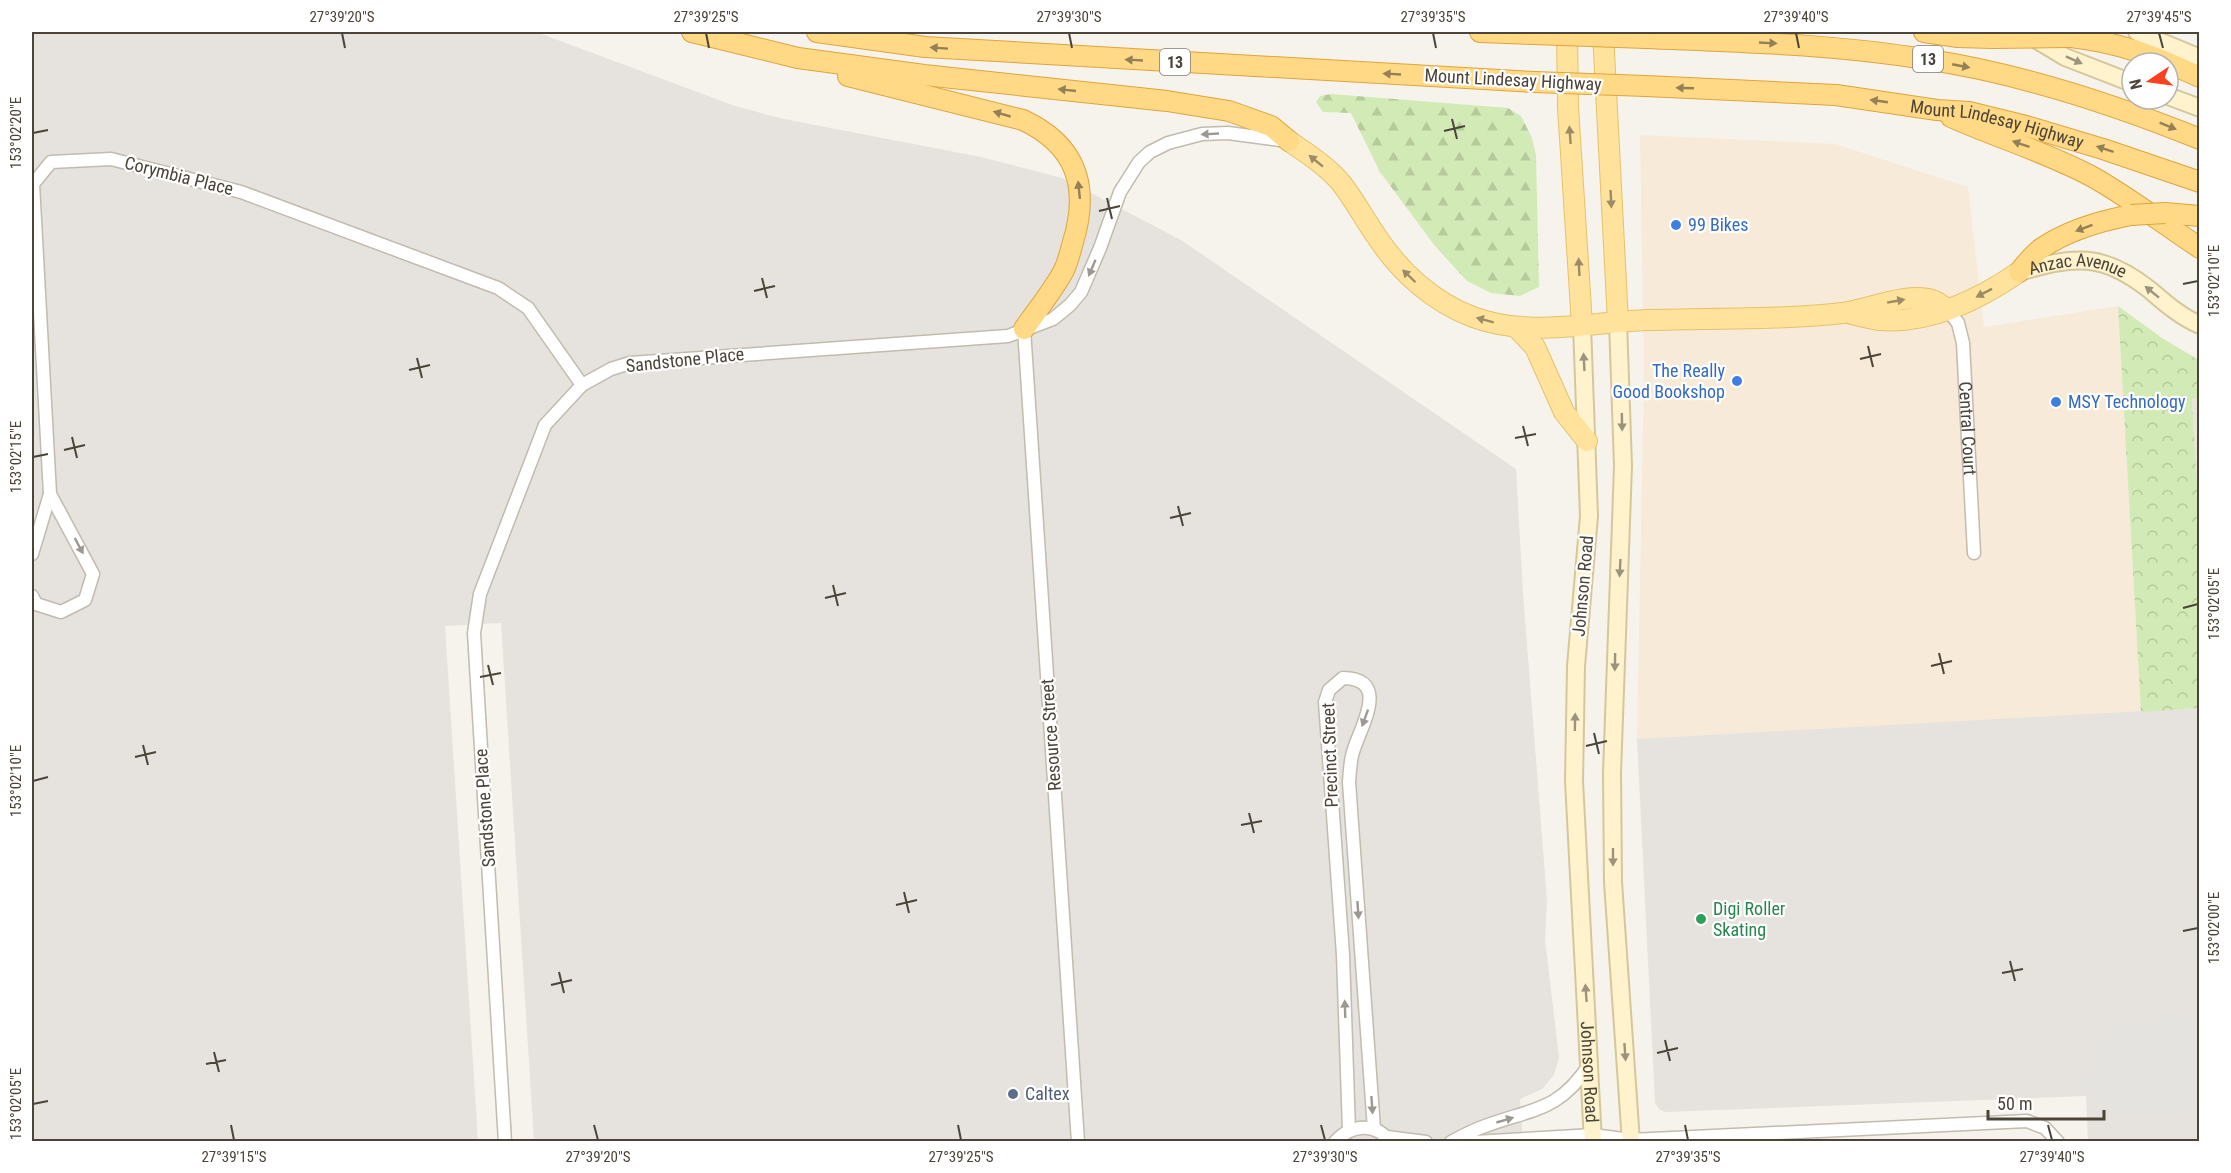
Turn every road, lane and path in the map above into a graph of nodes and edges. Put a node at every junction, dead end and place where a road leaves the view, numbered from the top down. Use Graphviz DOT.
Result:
graph roads {
  1 [pos="692,32"];
  2 [pos="817,32"];
  3 [pos="1480,32"];
  4 [pos="1568,32"];
  5 [pos="1603,32"];
  6 [pos="1924,32"];
  7 [pos="2023,32"];
  8 [pos="2137,32"];
  9 [pos="1651,35"];
  10 [pos="2137,51"];
  11 [pos="2199,57"];
  12 [pos="798,58"];
  13 [pos="2180,68"];
  14 [pos="2199,77"];
  15 [pos="2120,78"];
  16 [pos="2180,101"];
  17 [pos="2199,108"];
  18 [pos="1937,110"];
  19 [pos="2199,139"];
  20 [pos="1289,141"];
  21 [pos="2199,182"];
  22 [pos="2199,216"];
  23 [pos="2199,248"];
  24 [pos="2019,272"];
  25 [pos="1947,309"];
  26 [pos="1618,322"];
  27 [pos="1582,325"];
  28 [pos="2199,325"];
  29 [pos="1516,327"];
  30 [pos="1024,329"];
  31 [pos="582,385"];
  32 [pos="1587,441"];
  33 [pos="51,495"];
  34 [pos="32,554"];
  35 [pos="1974,554"];
  36 [pos="32,596"];
  37 [pos="1346,1049"];
  38 [pos="1368,1049"];
  39 [pos="1590,1064"];
  40 [pos="1374,1129"];
  41 [pos="1349,1130"];
  42 [pos="1593,1138"];
  43 [pos="1389,1139"];
  44 [pos="1630,1141"];
  45 [pos="505,1142"];
  46 [pos="1078,1142"];
  47 [pos="1335,1142"];
  48 [pos="1426,1142"];
  49 [pos="1451,1142"];
  50 [pos="1475,1142"];
  51 [pos="2058,1142"];
  1 -- 12 [label="highway"];
  18 -- 2 [label="highway, Mount Lindesay Highway / 13, one-way, bridge"];
  3 -- 9 [label="highway, 13, bridge"];
  27 -- 4 [label="main road, Johnson Road, one-way"];
  5 -- 26 [label="main road, Johnson Road, one-way"];
  6 -- 10 [label="highway, bridge"];
  7 -- 15 [label="main road, one-way"];
  8 -- 11 [label="main road"];
  9 -- 19 [label="highway, 13, one-way"];
  20 -- 12 [label="highway, one-way"];
  30 -- 12 [label="highway, one-way"];
  13 -- 14 [label="highway"];
  16 -- 17 [label="main road"];
  21 -- 18 [label="highway, Mount Lindesay Highway / 13, one-way"];
  23 -- 18 [label="highway, one-way"];
  29 -- 20 [label="main road, one-way"];
  20 -- 30 [label="street, Sandstone Place, one-way"];
  22 -- 24 [label="highway, one-way, bridge"];
  24 -- 25 [label="main road, Anzac Avenue, one-way"];
  28 -- 24 [label="main road, Anzac Avenue, one-way"];
  25 -- 26 [label="main road"];
  25 -- 35 [label="street, Central Court"];
  26 -- 27 [label="main road"];
  26 -- 44 [label="main road, Johnson Road, one-way"];
  27 -- 29 [label="main road"];
  32 -- 27 [label="main road, Johnson Road, one-way"];
  29 -- 32 [label="main road"];
  30 -- 31 [label="street, Sandstone Place"];
  30 -- 46 [label="street, Resource Street"];
  31 -- 33 [label="street, Corymbia Place"];
  31 -- 45 [label="street, Sandstone Place"];
  39 -- 32 [label="main road, Johnson Road, one-way"];
  33 -- 34 [label="street, Corymbia Place"];
  33 -- 36 [label="street, Corymbia Place, one-way"];
  37 -- 38 [label="street"];
  37 -- 38 [label="street, Precinct Street, one-way"];
  37 -- 41 [label="street, Precinct Street"];
  38 -- 40 [label="street, Precinct Street, one-way"];
  39 -- 42 [label="main road, Johnson Road"];
  49 -- 39 [label="street, one-way"];
  40 -- 41 [label="street"];
  40 -- 43 [label="street"];
  41 -- 47 [label="street"];
  42 -- 44 [label="street"];
  42 -- 50 [label="street"];
  43 -- 48 [label="street"];
  44 -- 51 [label="street"];
}
